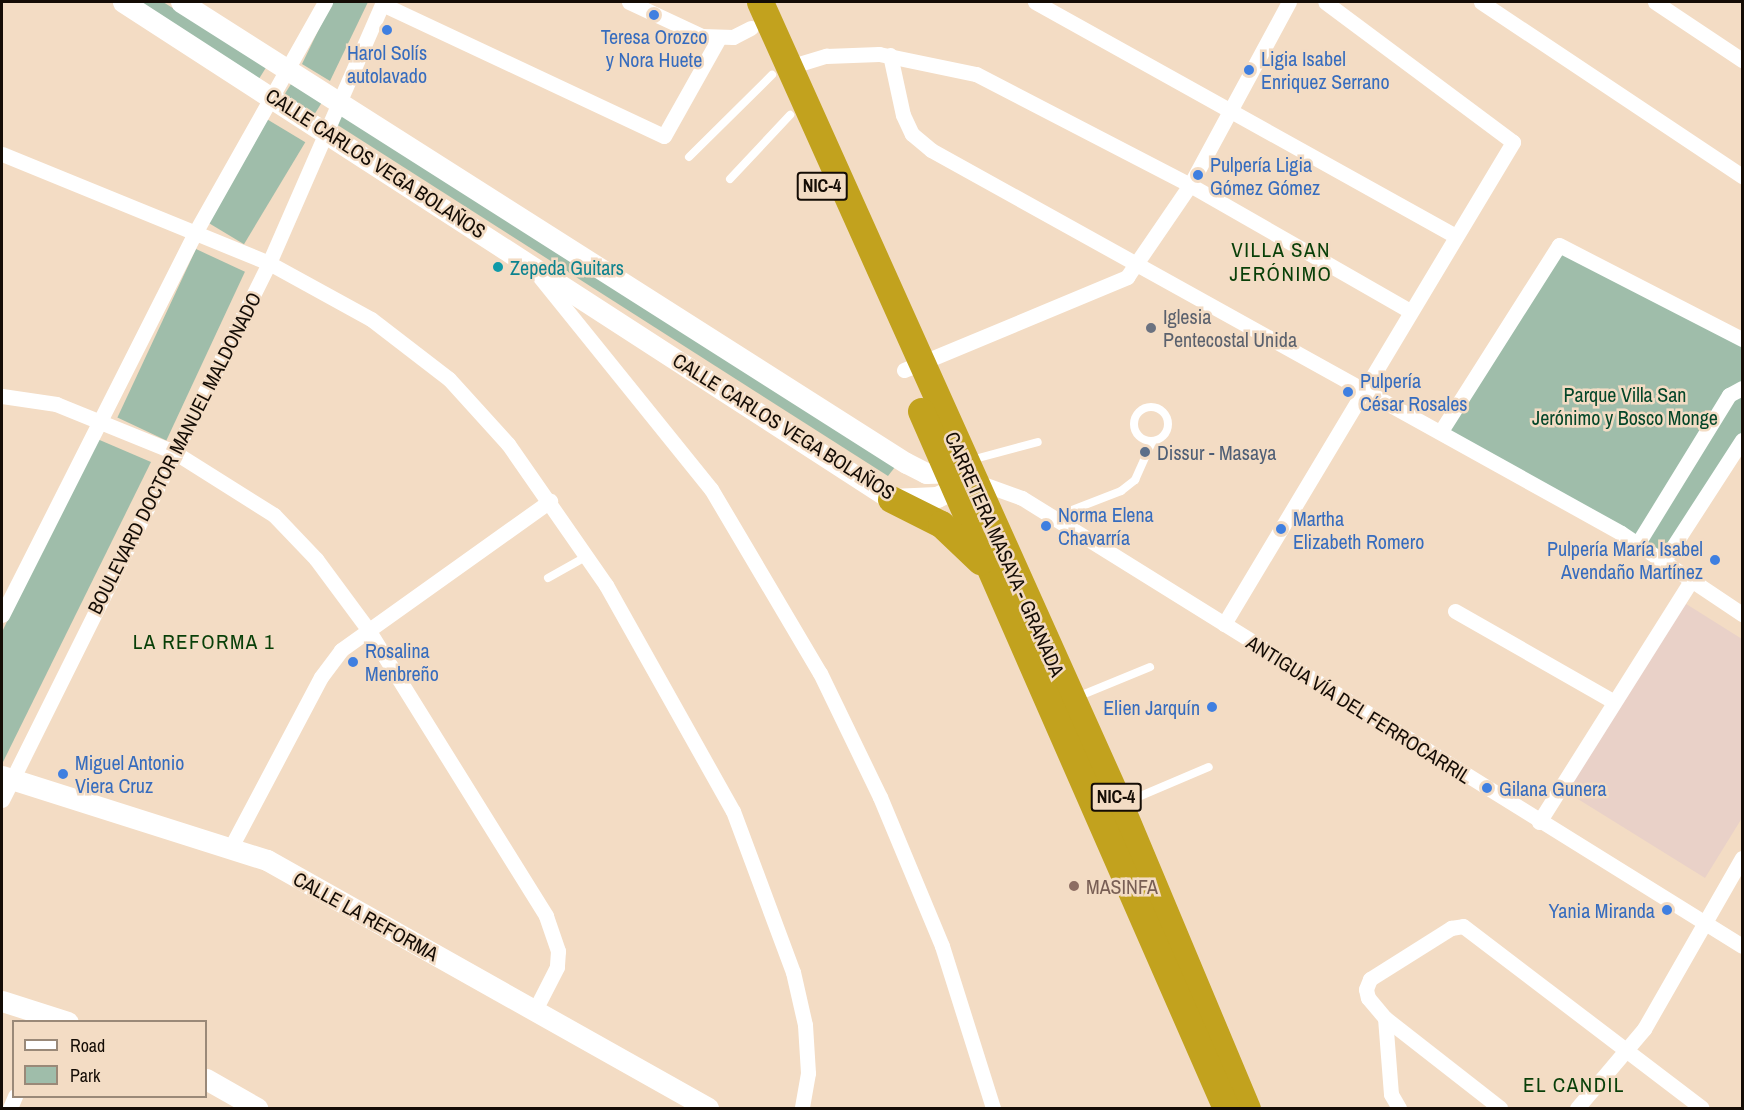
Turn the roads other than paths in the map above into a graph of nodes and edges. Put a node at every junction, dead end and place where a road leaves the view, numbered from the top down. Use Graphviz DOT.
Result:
graph roads {
  1 [pos="123,2"];
  2 [pos="325,2"];
  3 [pos="629,2"];
  4 [pos="740,2"];
  5 [pos="760,2"];
  6 [pos="1035,2"];
  7 [pos="1289,2"];
  8 [pos="1325,2"];
  9 [pos="1481,2"];
  10 [pos="1656,2"];
  11 [pos="383,3"];
  12 [pos="192,5"];
  13 [pos="751,28"];
  14 [pos="719,38"];
  15 [pos="890,55"];
  16 [pos="1743,60"];
  17 [pos="290,71"];
  18 [pos="781,71"];
  19 [pos="274,98"];
  20 [pos="340,102"];
  21 [pos="1230,112"];
  22 [pos="790,115"];
  23 [pos="326,131"];
  24 [pos="2,154"];
  25 [pos="689,157"];
  26 [pos="1743,176"];
  27 [pos="730,179"];
  28 [pos="1190,185"];
  29 [pos="196,231"];
  30 [pos="1455,236"];
  31 [pos="526,259"];
  32 [pos="1140,261"];
  33 [pos="269,263"];
  34 [pos="1410,311"];
  35 [pos="1743,339"];
  36 [pos="912,367"];
  37 [pos="1743,388"];
  38 [pos="1365,390"];
  39 [pos="2,396"];
  40 [pos="96,422"];
  41 [pos="1441,431"];
  42 [pos="1743,440"];
  43 [pos="1038,442"];
  44 [pos="1152,442"];
  45 [pos="174,452"];
  46 [pos="959,476"];
  47 [pos="891,499"];
  48 [pos="550,501"];
  49 [pos="1053,517"];
  50 [pos="1638,543"];
  51 [pos="587,556"];
  52 [pos="1665,559"];
  53 [pos="548,578"];
  54 [pos="996,579"];
  55 [pos="1692,579"];
  56 [pos="1455,611"];
  57 [pos="1743,614"];
  58 [pos="2,615"];
  59 [pos="1224,624"];
  60 [pos="367,628"];
  61 [pos="1150,667"];
  62 [pos="1070,699"];
  63 [pos="1611,700"];
  64 [pos="1209,767"];
  65 [pos="6,777"];
  66 [pos="2,800"];
  67 [pos="1120,805"];
  68 [pos="1539,822"];
  69 [pos="231,847"];
  70 [pos="1743,858"];
  71 [pos="1708,926"];
  72 [pos="1743,946"];
  73 [pos="2,1001"];
  74 [pos="534,1012"];
  75 [pos="1385,1018"];
  76 [pos="55,1020"];
  77 [pos="1627,1050"];
  78 [pos="207,1080"];
  79 [pos="257,1108"];
  80 [pos="708,1108"];
  81 [pos="802,1108"];
  82 [pos="993,1108"];
  83 [pos="1226,1108"];
  84 [pos="1247,1108"];
  85 [pos="1399,1108"];
  86 [pos="1500,1108"];
  87 [pos="1577,1108"];
  88 [pos="1702,1108"];
  1 -- 19 [label="street, CALLE CARLOS VEGA BOLAÑOS"];
  2 -- 17 [label="street"];
  3 -- 14 [label="street"];
  4 -- 13 [label="highway, CARRETERA MASAYA - GRANADA / NIC-4"];
  5 -- 18 [label="highway, CARRETERA MASAYA - GRANADA / NIC-4"];
  6 -- 21 [label="street"];
  7 -- 21 [label="street"];
  8 -- 30 [label="street"];
  9 -- 26 [label="street"];
  10 -- 16 [label="street"];
  11 -- 14 [label="street"];
  11 -- 20 [label="street, BOULEVARD DOCTOR MANUEL MALDONADO"];
  12 -- 17 [label="street, CALLE CARLOS VEGA BOLAÑOS"];
  13 -- 14 [label="street"];
  13 -- 18 [label="highway, CARRETERA MASAYA - GRANADA / NIC-4"];
  15 -- 18 [label="street"];
  15 -- 28 [label="street"];
  15 -- 32 [label="street"];
  17 -- 19 [label="street"];
  17 -- 20 [label="street, CALLE CARLOS VEGA BOLAÑOS"];
  18 -- 22 [label="highway, CARRETERA MASAYA - GRANADA / NIC-4"];
  18 -- 25 [label="lane"];
  18 -- 36 [label="highway, CARRETERA MASAYA - GRANADA / NIC-4"];
  19 -- 23 [label="street, CALLE CARLOS VEGA BOLAÑOS"];
  19 -- 29 [label="street"];
  20 -- 23 [label="street, BOULEVARD DOCTOR MANUEL MALDONADO"];
  20 -- 46 [label="street, CALLE CARLOS VEGA BOLAÑOS"];
  21 -- 28 [label="street"];
  21 -- 30 [label="street"];
  22 -- 27 [label="lane"];
  22 -- 36 [label="highway, CARRETERA MASAYA - GRANADA / NIC-4"];
  23 -- 31 [label="street, CALLE CARLOS VEGA BOLAÑOS"];
  23 -- 33 [label="street, BOULEVARD DOCTOR MANUEL MALDONADO"];
  24 -- 29 [label="street"];
  28 -- 32 [label="street"];
  28 -- 34 [label="street"];
  29 -- 33 [label="street"];
  29 -- 40 [label="street"];
  30 -- 34 [label="street"];
  31 -- 47 [label="street, CALLE CARLOS VEGA BOLAÑOS"];
  31 -- 82 [label="street"];
  32 -- 36 [label="street"];
  32 -- 38 [label="street"];
  33 -- 45 [label="street, BOULEVARD DOCTOR MANUEL MALDONADO"];
  33 -- 48 [label="street"];
  34 -- 38 [label="street"];
  35 -- 41 [label="street"];
  36 -- 46 [label="highway, CARRETERA MASAYA - GRANADA / NIC-4"];
  37 -- 50 [label="street"];
  38 -- 41 [label="street"];
  38 -- 59 [label="street"];
  39 -- 40 [label="street"];
  40 -- 45 [label="street"];
  40 -- 58 [label="street"];
  41 -- 50 [label="street"];
  42 -- 52 [label="street"];
  43 -- 46 [label="lane"];
  44 -- 44 [label="lane"];
  44 -- 49 [label="lane"];
  45 -- 60 [label="street"];
  45 -- 65 [label="street, BOULEVARD DOCTOR MANUEL MALDONADO"];
  46 -- 47 [label="street, CALLE CARLOS VEGA BOLAÑOS"];
  46 -- 49 [label="street, ANTIGUA VÍA DEL FERROCARRIL"];
  46 -- 54 [label="highway, CARRETERA MASAYA - GRANADA / NIC-4"];
  46 -- 62 [label="highway, CARRETERA MASAYA - GRANADA / NIC-4"];
  47 -- 54 [label="highway"];
  48 -- 51 [label="street"];
  48 -- 60 [label="street"];
  49 -- 59 [label="street, ANTIGUA VÍA DEL FERROCARRIL"];
  50 -- 52 [label="street"];
  51 -- 53 [label="lane"];
  51 -- 81 [label="street"];
  52 -- 55 [label="street"];
  54 -- 83 [label="highway, CARRETERA MASAYA - GRANADA / NIC-4"];
  55 -- 57 [label="street"];
  55 -- 63 [label="street"];
  56 -- 63 [label="street"];
  59 -- 68 [label="street, ANTIGUA VÍA DEL FERROCARRIL"];
  60 -- 69 [label="street"];
  60 -- 74 [label="street"];
  61 -- 62 [label="lane"];
  62 -- 67 [label="highway, CARRETERA MASAYA - GRANADA / NIC-4"];
  63 -- 68 [label="street"];
  64 -- 67 [label="lane"];
  65 -- 66 [label="street, BOULEVARD DOCTOR MANUEL MALDONADO"];
  65 -- 69 [label="street, CALLE LA REFORMA"];
  67 -- 84 [label="highway, CARRETERA MASAYA - GRANADA / NIC-4"];
  68 -- 71 [label="street, ANTIGUA VÍA DEL FERROCARRIL"];
  69 -- 74 [label="street, CALLE LA REFORMA"];
  70 -- 71 [label="street"];
  71 -- 72 [label="street, ANTIGUA VÍA DEL FERROCARRIL"];
  71 -- 77 [label="street"];
  73 -- 76 [label="street"];
  74 -- 80 [label="street, CALLE LA REFORMA"];
  75 -- 77 [label="street"];
  75 -- 85 [label="street"];
  75 -- 86 [label="street"];
  77 -- 87 [label="street"];
  77 -- 88 [label="street"];
  78 -- 79 [label="street"];
}
